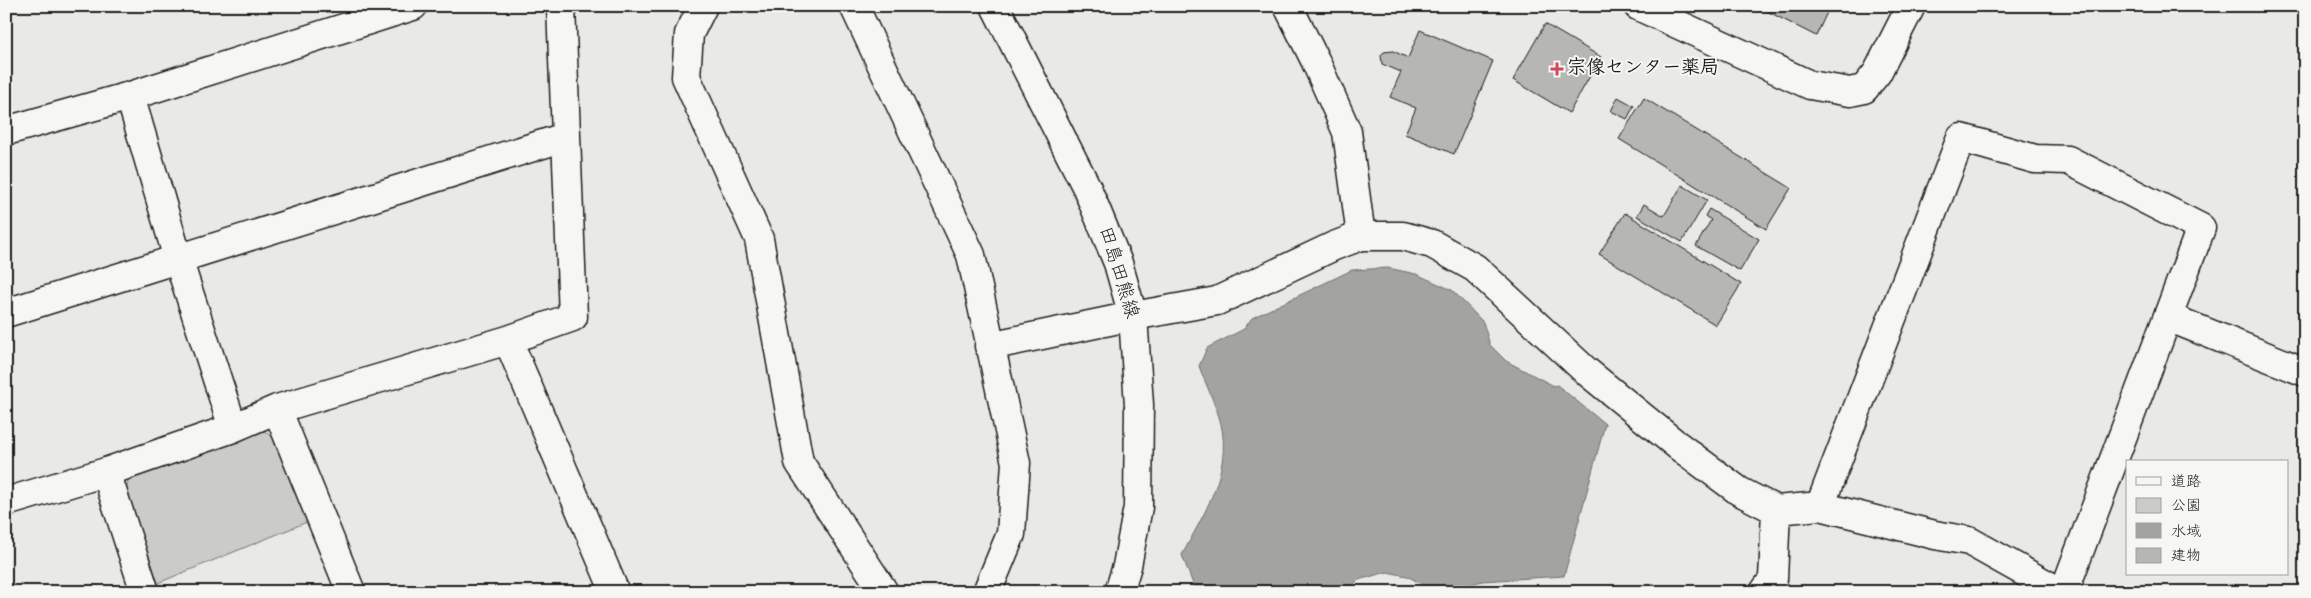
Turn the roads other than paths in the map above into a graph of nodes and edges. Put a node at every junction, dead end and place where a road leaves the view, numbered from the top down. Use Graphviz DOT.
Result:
graph roads {
  1 [pos="414,6"];
  2 [pos="560,6"];
  3 [pos="703,6"];
  4 [pos="854,6"];
  5 [pos="995,6"];
  6 [pos="1288,6"];
  7 [pos="1310,6"];
  8 [pos="1911,6"];
  9 [pos="1642,7"];
  10 [pos="1315,60"];
  11 [pos="130,96"];
  12 [pos="6,131"];
  13 [pos="565,137"];
  14 [pos="1361,236"];
  15 [pos="178,259"];
  16 [pos="6,313"];
  17 [pos="1133,316"];
  18 [pos="2168,317"];
  19 [pos="508,340"];
  20 [pos="990,346"];
  21 [pos="2305,372"];
  22 [pos="277,409"];
  23 [pos="233,428"];
  24 [pos="106,472"];
  25 [pos="6,502"];
  26 [pos="1820,506"];
  27 [pos="1776,510"];
  28 [pos="2041,588"];
  29 [pos="145,592"];
  30 [pos="351,592"];
  31 [pos="615,592"];
  32 [pos="884,592"];
  33 [pos="987,592"];
  34 [pos="1119,592"];
  35 [pos="1764,592"];
  36 [pos="2064,592"];
  1 -- 11 [label="street"];
  2 -- 13 [label="street"];
  3 -- 32 [label="street"];
  4 -- 20 [label="street"];
  5 -- 17 [label="street, 田島田熊線"];
  6 -- 10 [label="street"];
  7 -- 10 [label="street"];
  8 -- 9 [label="street"];
  10 -- 14 [label="street"];
  11 -- 12 [label="street"];
  11 -- 15 [label="street"];
  13 -- 15 [label="street"];
  13 -- 19 [label="street"];
  14 -- 17 [label="street"];
  14 -- 27 [label="street"];
  15 -- 16 [label="street"];
  15 -- 23 [label="street"];
  17 -- 20 [label="street"];
  17 -- 34 [label="street, 田島田熊線"];
  18 -- 21 [label="street"];
  18 -- 26 [label="street"];
  18 -- 36 [label="street"];
  19 -- 22 [label="street"];
  19 -- 31 [label="street"];
  20 -- 33 [label="street"];
  22 -- 23 [label="street"];
  22 -- 30 [label="street"];
  23 -- 24 [label="street"];
  24 -- 25 [label="street"];
  24 -- 29 [label="street"];
  26 -- 27 [label="street"];
  26 -- 28 [label="street"];
  27 -- 35 [label="street"];
}
